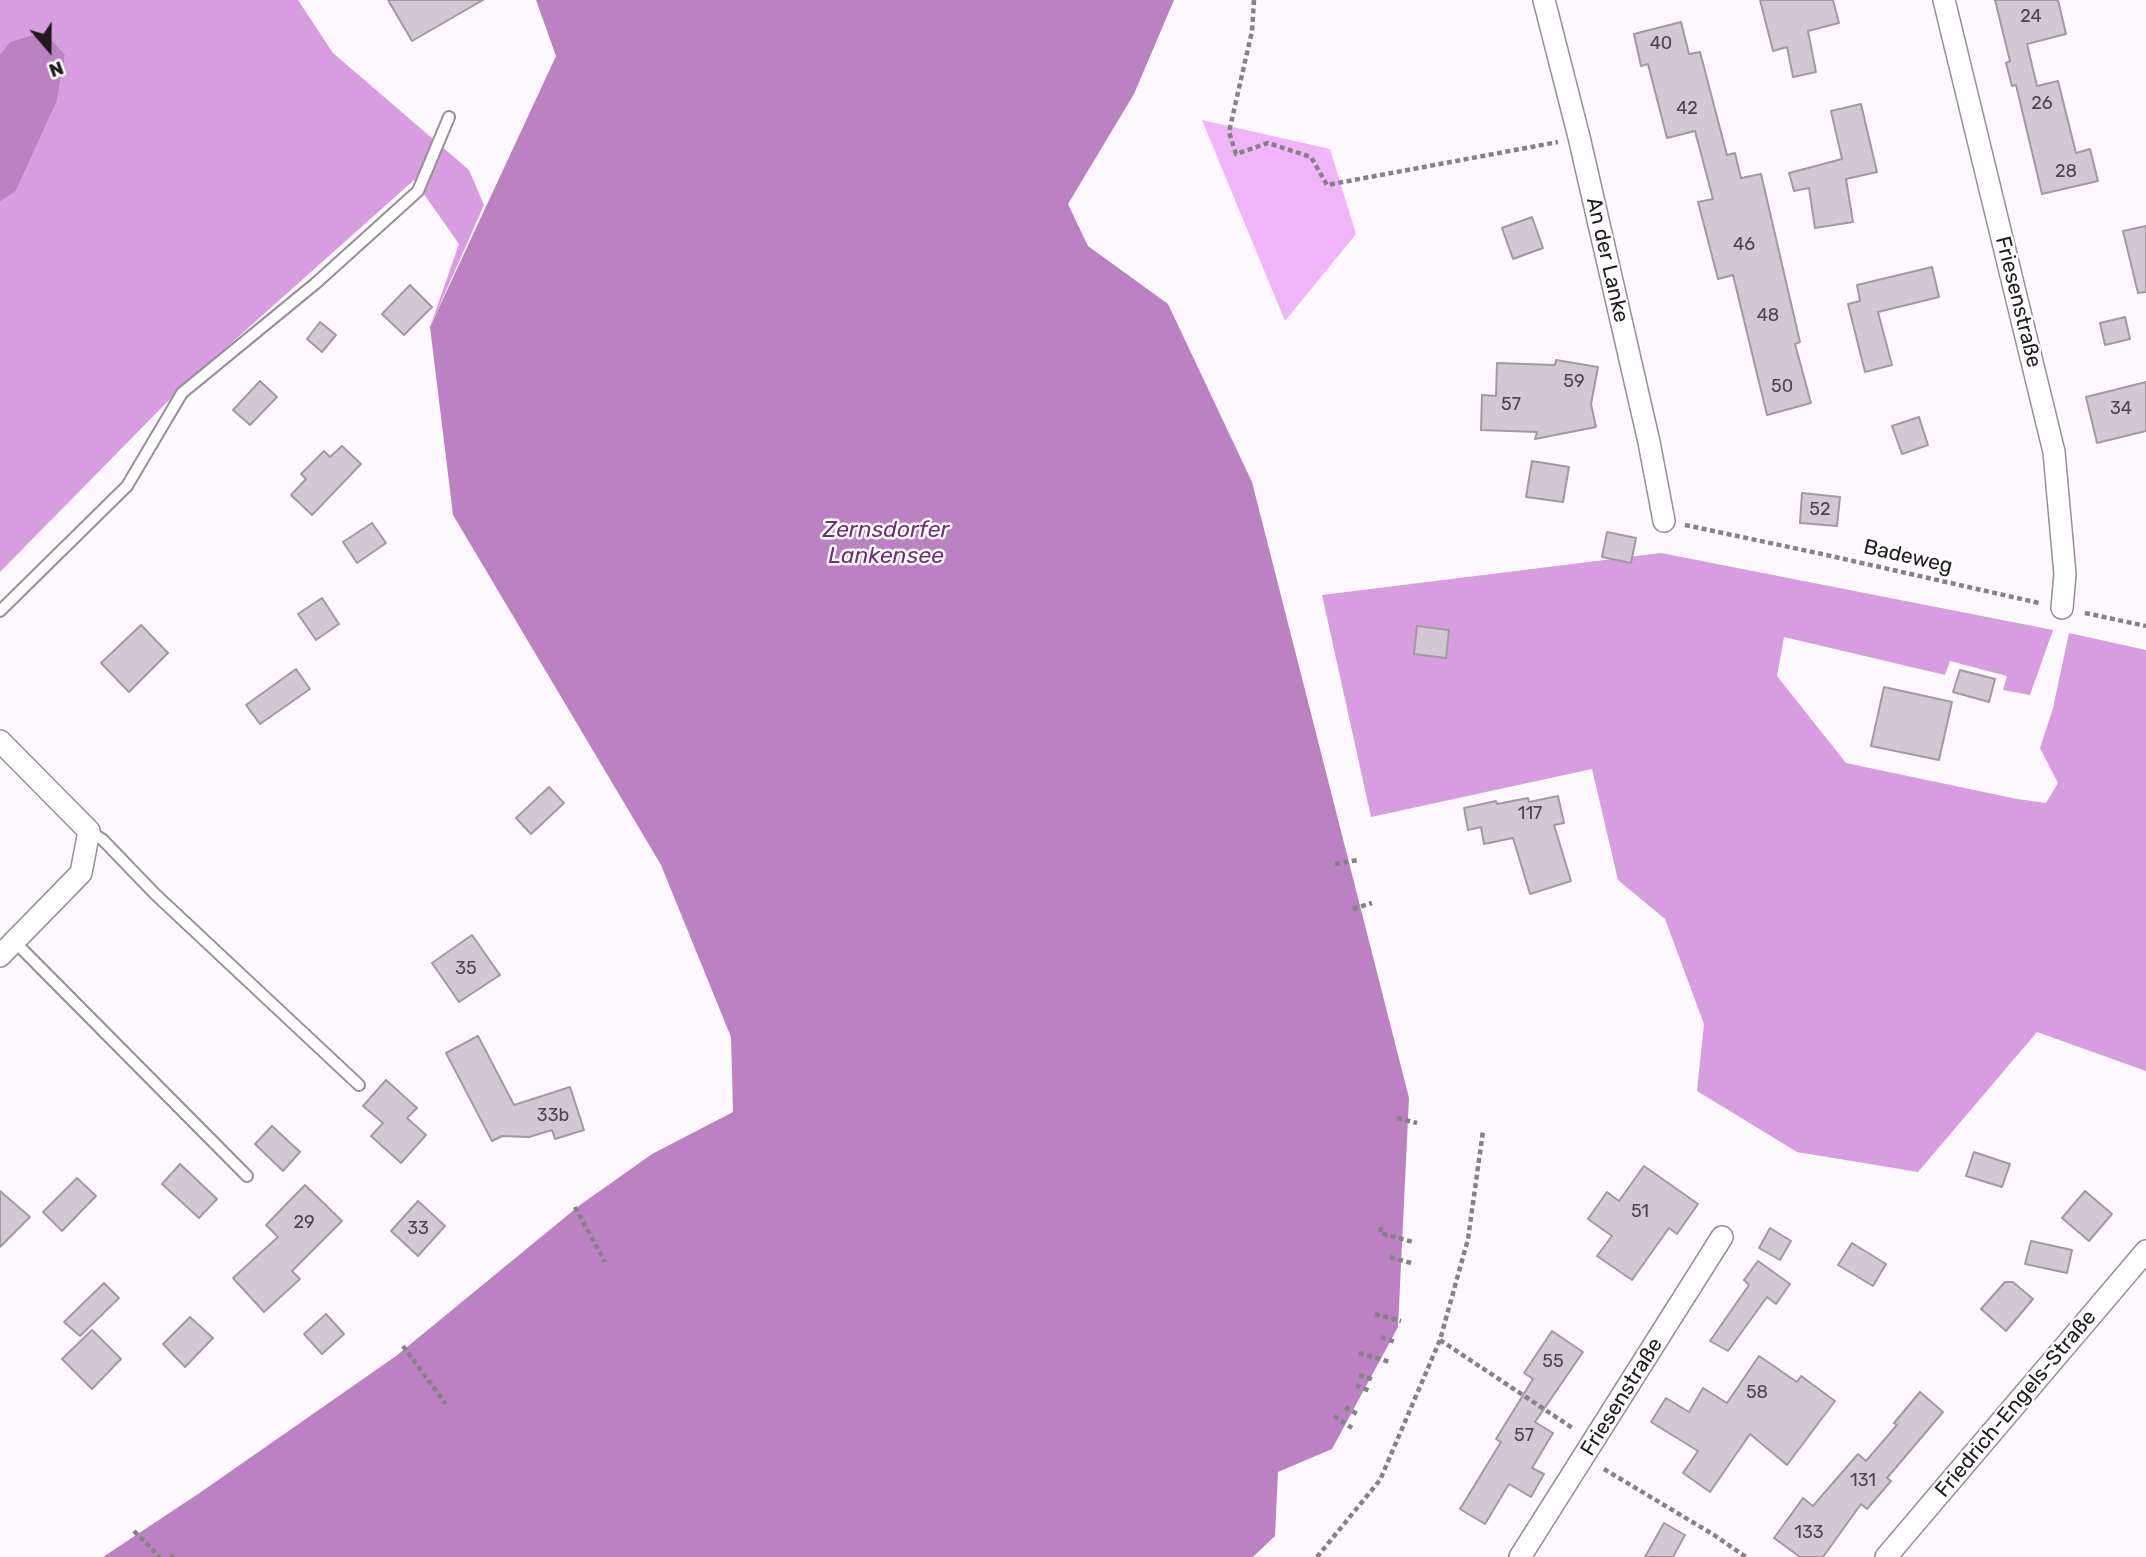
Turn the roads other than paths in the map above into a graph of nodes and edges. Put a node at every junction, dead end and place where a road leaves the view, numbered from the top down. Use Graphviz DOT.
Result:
graph roads {
  1 [pos="1544,0"];
  2 [pos="1944,0"];
  3 [pos="449,117"];
  4 [pos="1664,521"];
  5 [pos="2062,608"];
  6 [pos="0,611"];
  7 [pos="0,741"];
  8 [pos="89,831"];
  9 [pos="7,949"];
  10 [pos="359,1085"];
  11 [pos="247,1176"];
  12 [pos="1722,1237"];
  13 [pos="2146,1251"];
  14 [pos="1520,1557"];
  15 [pos="1886,1557"];
  1 -- 4 [label="street, An der Lanke"];
  2 -- 5 [label="street, Friesenstraße"];
  3 -- 6 [label="lane"];
  7 -- 8 [label="street"];
  8 -- 9 [label="street"];
  8 -- 10 [label="lane"];
  9 -- 11 [label="lane"];
  12 -- 14 [label="street, Friesenstraße"];
  13 -- 15 [label="street, Friedrich-Engels-Straße"];
}
